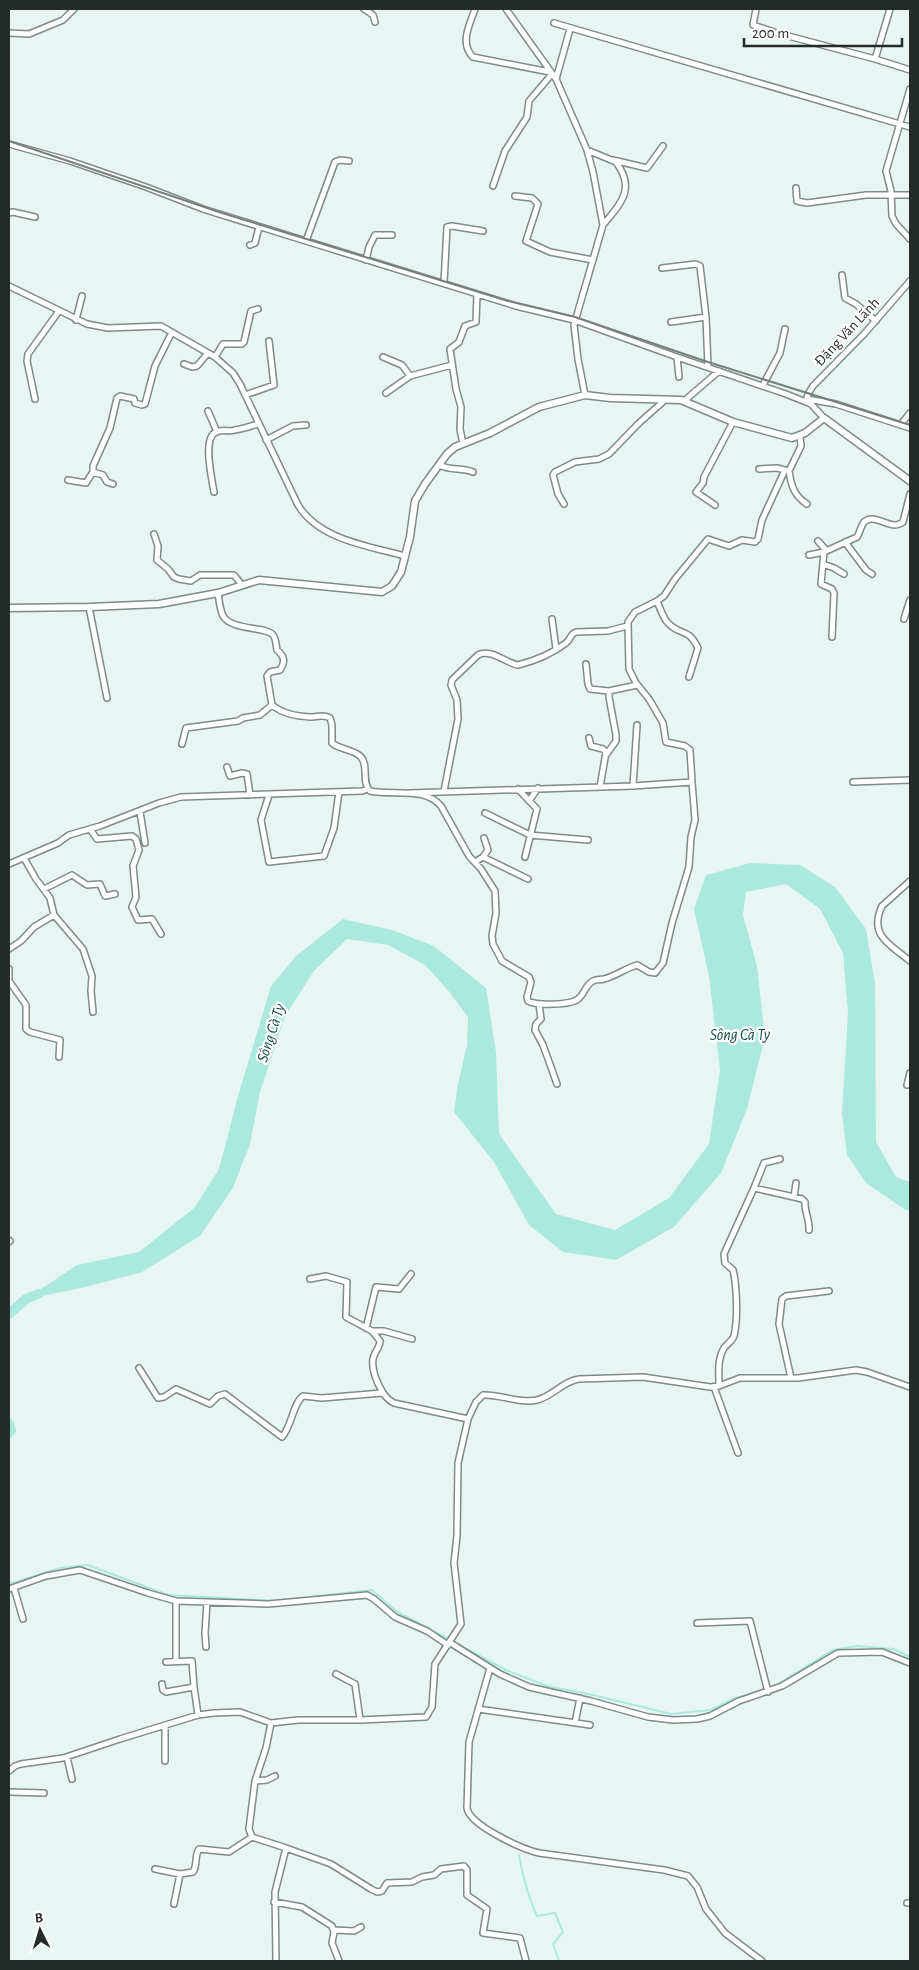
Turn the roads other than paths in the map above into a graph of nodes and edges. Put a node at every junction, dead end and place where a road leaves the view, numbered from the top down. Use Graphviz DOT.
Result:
graph roads {
  1 [pos="74,9"];
  2 [pos="364,9"];
  3 [pos="475,9"];
  4 [pos="506,9"];
  5 [pos="756,9"];
  6 [pos="890,9"];
  7 [pos="375,22"];
  8 [pos="554,23"];
  9 [pos="570,29"];
  10 [pos="9,34"];
  11 [pos="875,59"];
  12 [pos="910,70"];
  13 [pos="551,73"];
  14 [pos="556,79"];
  15 [pos="910,89"];
  16 [pos="900,124"];
  17 [pos="910,127"];
  18 [pos="9,144"];
  19 [pos="663,146"];
  20 [pos="587,150"];
  21 [pos="611,160"];
  22 [pos="349,161"];
  23 [pos="493,186"];
  24 [pos="796,188"];
  25 [pos="891,194"];
  26 [pos="910,195"];
  27 [pos="515,196"];
  28 [pos="9,213"];
  29 [pos="35,217"];
  30 [pos="603,225"];
  31 [pos="260,227"];
  32 [pos="483,231"];
  33 [pos="392,234"];
  34 [pos="910,239"];
  35 [pos="306,241"];
  36 [pos="250,245"];
  37 [pos="366,260"];
  38 [pos="593,260"];
  39 [pos="662,268"];
  40 [pos="842,275"];
  41 [pos="910,281"];
  42 [pos="444,284"];
  43 [pos="9,286"];
  44 [pos="477,294"];
  45 [pos="82,296"];
  46 [pos="258,309"];
  47 [pos="59,311"];
  48 [pos="706,317"];
  49 [pos="76,320"];
  50 [pos="574,320"];
  51 [pos="876,321"];
  52 [pos="671,322"];
  53 [pos="785,329"];
  54 [pos="172,332"];
  55 [pos="269,341"];
  56 [pos="208,353"];
  57 [pos="215,357"];
  58 [pos="383,357"];
  59 [pos="677,357"];
  60 [pos="184,364"];
  61 [pos="452,365"];
  62 [pos="708,367"];
  63 [pos="719,371"];
  64 [pos="410,376"];
  65 [pos="679,377"];
  66 [pos="763,385"];
  67 [pos="386,392"];
  68 [pos="245,395"];
  69 [pos="585,395"];
  70 [pos="34,399"];
  71 [pos="665,400"];
  72 [pos="684,401"];
  73 [pos="807,401"];
  74 [pos="208,411"];
  75 [pos="910,413"];
  76 [pos="824,418"];
  77 [pos="733,422"];
  78 [pos="258,424"];
  79 [pos="901,424"];
  80 [pos="306,426"];
  81 [pos="910,428"];
  82 [pos="217,432"];
  83 [pos="800,436"];
  84 [pos="266,440"];
  85 [pos="463,444"];
  86 [pos="439,465"];
  87 [pos="759,469"];
  88 [pos="787,470"];
  89 [pos="93,472"];
  90 [pos="473,472"];
  91 [pos="68,480"];
  92 [pos="910,480"];
  93 [pos="112,484"];
  94 [pos="214,492"];
  95 [pos="910,494"];
  96 [pos="564,504"];
  97 [pos="807,504"];
  98 [pos="715,505"];
  99 [pos="903,522"];
  100 [pos="910,522"];
  101 [pos="154,534"];
  102 [pos="818,541"];
  103 [pos="845,542"];
  104 [pos="825,551"];
  105 [pos="809,555"];
  106 [pos="405,556"];
  107 [pos="823,564"];
  108 [pos="844,574"];
  109 [pos="872,574"];
  110 [pos="242,585"];
  111 [pos="218,593"];
  112 [pos="910,600"];
  113 [pos="657,602"];
  114 [pos="89,607"];
  115 [pos="9,608"];
  116 [pos="552,619"];
  117 [pos="904,619"];
  118 [pos="627,626"];
  119 [pos="832,637"];
  120 [pos="556,649"];
  121 [pos="586,664"];
  122 [pos="689,677"];
  123 [pos="637,685"];
  124 [pos="610,691"];
  125 [pos="107,698"];
  126 [pos="272,705"];
  127 [pos="637,725"];
  128 [pos="588,738"];
  129 [pos="182,744"];
  130 [pos="606,755"];
  131 [pos="227,767"];
  132 [pos="910,780"];
  133 [pos="692,782"];
  134 [pos="853,782"];
  135 [pos="632,786"];
  136 [pos="600,787"];
  137 [pos="538,788"];
  138 [pos="368,789"];
  139 [pos="518,789"];
  140 [pos="444,791"];
  141 [pos="339,792"];
  142 [pos="410,793"];
  143 [pos="250,795"];
  144 [pos="268,795"];
  145 [pos="529,801"];
  146 [pos="140,812"];
  147 [pos="484,813"];
  148 [pos="90,829"];
  149 [pos="530,835"];
  150 [pos="484,838"];
  151 [pos="588,840"];
  152 [pos="145,843"];
  153 [pos="483,857"];
  154 [pos="525,857"];
  155 [pos="24,858"];
  156 [pos="475,862"];
  157 [pos="9,864"];
  158 [pos="528,878"];
  159 [pos="910,881"];
  160 [pos="44,889"];
  161 [pos="115,894"];
  162 [pos="54,915"];
  163 [pos="161,934"];
  164 [pos="9,949"];
  165 [pos="910,961"];
  166 [pos="9,968"];
  167 [pos="9,979"];
  168 [pos="539,1004"];
  169 [pos="93,1012"];
  170 [pos="59,1058"];
  171 [pos="910,1073"];
  172 [pos="557,1084"];
  173 [pos="908,1085"];
  174 [pos="780,1159"];
  175 [pos="796,1183"];
  176 [pos="754,1188"];
  177 [pos="794,1197"];
  178 [pos="809,1230"];
  179 [pos="411,1274"];
  180 [pos="310,1279"];
  181 [pos="829,1291"];
  182 [pos="366,1328"];
  183 [pos="372,1331"];
  184 [pos="412,1339"];
  185 [pos="139,1368"];
  186 [pos="791,1378"];
  187 [pos="717,1386"];
  188 [pos="910,1388"];
  189 [pos="382,1393"];
  190 [pos="468,1419"];
  191 [pos="738,1453"];
  192 [pos="11,1588"];
  193 [pos="176,1601"];
  194 [pos="206,1602"];
  195 [pos="23,1619"];
  196 [pos="697,1623"];
  197 [pos="448,1644"];
  198 [pos="206,1647"];
  199 [pos="176,1661"];
  200 [pos="166,1662"];
  201 [pos="910,1663"];
  202 [pos="490,1668"];
  203 [pos="336,1674"];
  204 [pos="162,1684"];
  205 [pos="194,1688"];
  206 [pos="767,1689"];
  207 [pos="580,1698"];
  208 [pos="478,1710"];
  209 [pos="198,1715"];
  210 [pos="360,1720"];
  211 [pos="271,1723"];
  212 [pos="575,1723"];
  213 [pos="165,1726"];
  214 [pos="590,1726"];
  215 [pos="67,1757"];
  216 [pos="165,1761"];
  217 [pos="9,1771"];
  218 [pos="275,1776"];
  219 [pos="72,1779"];
  220 [pos="255,1781"];
  221 [pos="9,1792"];
  222 [pos="44,1793"];
  223 [pos="252,1837"];
  224 [pos="286,1848"];
  225 [pos="155,1868"];
  226 [pos="180,1874"];
  227 [pos="274,1902"];
  228 [pos="174,1904"];
  229 [pos="362,1927"];
  230 [pos="334,1930"];
  231 [pos="276,1961"];
  232 [pos="339,1961"];
  233 [pos="526,1961"];
  234 [pos="762,1961"];
  1 -- 10 [label="street"];
  2 -- 7 [label="street"];
  3 -- 13 [label="street"];
  4 -- 13 [label="street"];
  5 -- 11 [label="street"];
  6 -- 11 [label="street"];
  8 -- 9 [label="street"];
  9 -- 14 [label="street"];
  9 -- 16 [label="street"];
  11 -- 12 [label="street"];
  13 -- 14 [label="street"];
  13 -- 23 [label="street"];
  14 -- 20 [label="street"];
  15 -- 16 [label="street"];
  16 -- 17 [label="street"];
  16 -- 25 [label="street"];
  18 -- 31 [label="street"];
  19 -- 21 [label="street"];
  20 -- 21 [label="street"];
  20 -- 30 [label="street"];
  21 -- 30 [label="street"];
  22 -- 35 [label="street"];
  24 -- 25 [label="street"];
  25 -- 26 [label="street"];
  25 -- 34 [label="street"];
  27 -- 38 [label="street"];
  28 -- 29 [label="street"];
  30 -- 38 [label="street"];
  31 -- 35 [label="street"];
  31 -- 36 [label="street"];
  32 -- 42 [label="street"];
  33 -- 37 [label="street"];
  35 -- 37 [label="street"];
  37 -- 42 [label="street"];
  38 -- 50 [label="street"];
  39 -- 48 [label="street"];
  40 -- 51 [label="street"];
  41 -- 51 [label="street, Đặng Văn Lãnh"];
  42 -- 44 [label="street"];
  43 -- 47 [label="street"];
  44 -- 50 [label="street"];
  44 -- 61 [label="street"];
  45 -- 49 [label="street"];
  46 -- 57 [label="street"];
  47 -- 49 [label="street"];
  47 -- 70 [label="street"];
  48 -- 52 [label="street"];
  48 -- 62 [label="street"];
  49 -- 54 [label="street"];
  50 -- 59 [label="street"];
  50 -- 69 [label="street"];
  51 -- 73 [label="street, Đặng Văn Lãnh"];
  53 -- 66 [label="street"];
  54 -- 56 [label="street"];
  54 -- 89 [label="street"];
  55 -- 68 [label="street"];
  56 -- 57 [label="street"];
  56 -- 60 [label="street"];
  57 -- 68 [label="street"];
  58 -- 64 [label="street"];
  59 -- 62 [label="street"];
  59 -- 65 [label="street"];
  61 -- 64 [label="street"];
  61 -- 85 [label="street"];
  62 -- 63 [label="street"];
  63 -- 66 [label="street"];
  63 -- 72 [label="street"];
  64 -- 67 [label="street"];
  66 -- 73 [label="street"];
  68 -- 78 [label="street"];
  69 -- 71 [label="street"];
  69 -- 85 [label="street"];
  71 -- 72 [label="street"];
  71 -- 96 [label="street"];
  72 -- 77 [label="street"];
  73 -- 76 [label="street"];
  73 -- 79 [label="street"];
  74 -- 82 [label="street"];
  75 -- 79 [label="street"];
  76 -- 83 [label="street"];
  76 -- 92 [label="street"];
  77 -- 83 [label="street"];
  77 -- 98 [label="street"];
  78 -- 82 [label="street"];
  78 -- 84 [label="street"];
  79 -- 81 [label="street"];
  80 -- 84 [label="street"];
  82 -- 94 [label="street"];
  83 -- 88 [label="street"];
  84 -- 106 [label="street"];
  85 -- 86 [label="street"];
  86 -- 90 [label="street"];
  86 -- 106 [label="street"];
  87 -- 88 [label="street"];
  88 -- 97 [label="street"];
  88 -- 113 [label="street"];
  89 -- 91 [label="street"];
  89 -- 93 [label="street"];
  95 -- 99 [label="street"];
  99 -- 100 [label="street"];
  99 -- 103 [label="street"];
  101 -- 110 [label="street"];
  102 -- 104 [label="street"];
  103 -- 104 [label="street"];
  103 -- 109 [label="street"];
  104 -- 105 [label="street"];
  104 -- 107 [label="street"];
  106 -- 110 [label="street"];
  107 -- 108 [label="street"];
  107 -- 119 [label="street"];
  110 -- 111 [label="street"];
  111 -- 114 [label="street"];
  111 -- 126 [label="street"];
  112 -- 117 [label="street"];
  113 -- 118 [label="street"];
  113 -- 122 [label="street"];
  114 -- 115 [label="street"];
  114 -- 125 [label="street"];
  116 -- 120 [label="street"];
  118 -- 120 [label="street"];
  118 -- 123 [label="street"];
  120 -- 140 [label="street"];
  121 -- 124 [label="street"];
  123 -- 124 [label="street"];
  123 -- 133 [label="street"];
  124 -- 130 [label="street"];
  126 -- 129 [label="street"];
  126 -- 138 [label="street"];
  127 -- 135 [label="street"];
  128 -- 130 [label="street"];
  130 -- 136 [label="street"];
  131 -- 143 [label="street"];
  132 -- 134 [label="street"];
  133 -- 135 [label="street"];
  133 -- 168 [label="street"];
  135 -- 136 [label="street"];
  136 -- 137 [label="street"];
  137 -- 139 [label="street"];
  137 -- 145 [label="street"];
  138 -- 141 [label="street"];
  138 -- 142 [label="street"];
  139 -- 140 [label="street"];
  139 -- 145 [label="street"];
  140 -- 142 [label="street"];
  141 -- 144 [label="street"];
  141 -- 144 [label="street"];
  142 -- 156 [label="street"];
  143 -- 144 [label="street"];
  143 -- 146 [label="street"];
  145 -- 149 [label="street"];
  146 -- 148 [label="street"];
  146 -- 152 [label="street"];
  147 -- 149 [label="street"];
  148 -- 155 [label="street"];
  148 -- 163 [label="street"];
  149 -- 151 [label="street"];
  149 -- 154 [label="street"];
  150 -- 153 [label="street"];
  153 -- 156 [label="street"];
  153 -- 158 [label="street"];
  155 -- 157 [label="street"];
  155 -- 160 [label="street"];
  156 -- 168 [label="street"];
  159 -- 165 [label="street"];
  160 -- 161 [label="street"];
  160 -- 162 [label="street"];
  162 -- 164 [label="street"];
  162 -- 169 [label="street"];
  166 -- 167 [label="street"];
  167 -- 170 [label="street"];
  168 -- 172 [label="street"];
  171 -- 173 [label="street"];
  174 -- 176 [label="street"];
  175 -- 177 [label="street"];
  176 -- 177 [label="street"];
  176 -- 187 [label="street"];
  177 -- 178 [label="street"];
  179 -- 182 [label="street"];
  180 -- 182 [label="street"];
  181 -- 186 [label="street"];
  182 -- 183 [label="street"];
  183 -- 184 [label="street"];
  183 -- 189 [label="street"];
  185 -- 189 [label="street"];
  186 -- 187 [label="street"];
  186 -- 188 [label="street"];
  187 -- 190 [label="street"];
  187 -- 191 [label="street"];
  189 -- 190 [label="street"];
  190 -- 197 [label="street"];
  192 -- 193 [label="street"];
  192 -- 195 [label="street"];
  193 -- 194 [label="street"];
  193 -- 199 [label="street"];
  194 -- 197 [label="street"];
  194 -- 198 [label="street"];
  196 -- 206 [label="street"];
  197 -- 202 [label="street"];
  197 -- 210 [label="street"];
  199 -- 200 [label="street"];
  199 -- 205 [label="street"];
  201 -- 206 [label="street"];
  202 -- 207 [label="street"];
  202 -- 208 [label="street"];
  203 -- 210 [label="street"];
  204 -- 205 [label="street"];
  205 -- 209 [label="street"];
  206 -- 207 [label="street"];
  207 -- 212 [label="street"];
  208 -- 212 [label="street"];
  208 -- 234 [label="street"];
  209 -- 211 [label="street"];
  209 -- 213 [label="street"];
  210 -- 211 [label="street"];
  211 -- 220 [label="street"];
  212 -- 214 [label="street"];
  213 -- 215 [label="street"];
  213 -- 216 [label="street"];
  215 -- 217 [label="street"];
  215 -- 219 [label="street"];
  218 -- 220 [label="street"];
  220 -- 223 [label="street"];
  221 -- 222 [label="street"];
  223 -- 224 [label="street"];
  223 -- 226 [label="street"];
  224 -- 227 [label="street"];
  224 -- 233 [label="street"];
  225 -- 226 [label="street"];
  226 -- 228 [label="street"];
  227 -- 230 [label="street"];
  227 -- 231 [label="street"];
  229 -- 230 [label="street"];
  230 -- 232 [label="street"];
}
